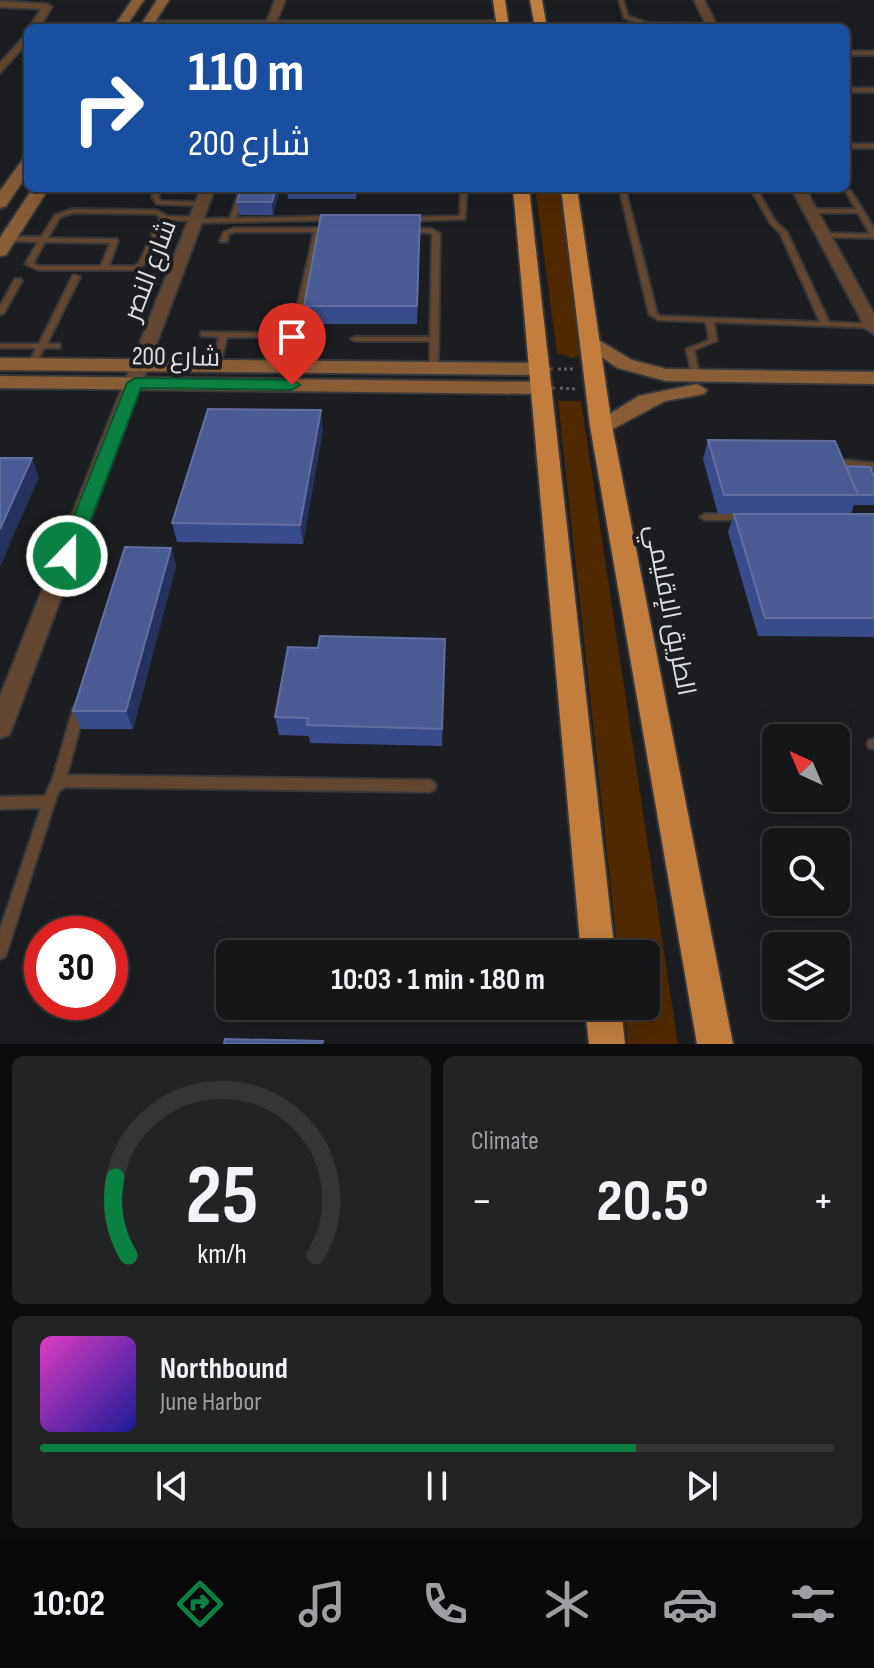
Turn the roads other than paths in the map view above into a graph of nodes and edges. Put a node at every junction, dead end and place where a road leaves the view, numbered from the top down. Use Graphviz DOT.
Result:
graph roads {
  1 [pos="138,0"];
  2 [pos="163,0"];
  3 [pos="280,0"];
  4 [pos="499,0"];
  5 [pos="536,0"];
  6 [pos="621,0"];
  7 [pos="699,0"];
  8 [pos="0,2"];
  9 [pos="36,24"];
  10 [pos="122,24"];
  11 [pos="148,24"];
  12 [pos="270,24"];
  13 [pos="503,24"];
  14 [pos="540,24"];
  15 [pos="674,24"];
  16 [pos="711,24"];
  17 [pos="24,40"];
  18 [pos="850,53"];
  19 [pos="874,53"];
  20 [pos="0,70"];
  21 [pos="850,90"];
  22 [pos="874,90"];
  23 [pos="850,140"];
  24 [pos="874,140"];
  25 [pos="850,146"];
  26 [pos="874,146"];
  27 [pos="24,168"];
  28 [pos="38,192"];
  29 [pos="158,192"];
  30 [pos="242,192"];
  31 [pos="464,192"];
  32 [pos="521,192"];
  33 [pos="570,192"];
  34 [pos="623,192"];
  35 [pos="755,192"];
  36 [pos="800,192"];
  37 [pos="849,192"];
  38 [pos="0,203"];
  39 [pos="201,208"];
  40 [pos="810,211"];
  41 [pos="860,211"];
  42 [pos="163,218"];
  43 [pos="233,218"];
  44 [pos="338,218"];
  45 [pos="398,219"];
  46 [pos="318,230"];
  47 [pos="350,230"];
  48 [pos="397,230"];
  49 [pos="824,235"];
  50 [pos="874,235"];
  51 [pos="42,239"];
  52 [pos="224,240"];
  53 [pos="4,245"];
  54 [pos="143,262"];
  55 [pos="180,263"];
  56 [pos="104,269"];
  57 [pos="76,277"];
  58 [pos="18,281"];
  59 [pos="0,313"];
  60 [pos="710,321"];
  61 [pos="826,325"];
  62 [pos="873,327"];
  63 [pos="204,334"];
  64 [pos="224,334"];
  65 [pos="355,339"];
  66 [pos="434,339"];
  67 [pos="590,341"];
  68 [pos="0,346"];
  69 [pos="57,346"];
  70 [pos="36,355"];
  71 [pos="0,364"];
  72 [pos="216,366"];
  73 [pos="434,368"];
  74 [pos="138,374"];
  75 [pos="696,376"];
  76 [pos="543,378"];
  77 [pos="874,378"];
  78 [pos="0,382"];
  79 [pos="874,388"];
  80 [pos="601,426"];
  81 [pos="845,463"];
  82 [pos="874,466"];
  83 [pos="705,517"];
  84 [pos="766,517"];
  85 [pos="84,693"];
  86 [pos="0,728"];
  87 [pos="58,784"];
  88 [pos="430,786"];
  89 [pos="49,802"];
  90 [pos="0,803"];
  91 [pos="597,940"];
  92 [pos="0,952"];
  93 [pos="604,1020"];
  94 [pos="607,1044"];
  95 [pos="715,1044"];
  1 -- 10 [label="street"];
  2 -- 11 [label="street"];
  3 -- 12 [label="street"];
  4 -- 13 [label="highway"];
  5 -- 14 [label="highway"];
  6 -- 15 [label="lane"];
  7 -- 16 [label="street"];
  8 -- 9 [label="street"];
  17 -- 20 [label="street"];
  18 -- 19 [label="lane"];
  21 -- 22 [label="lane"];
  23 -- 24 [label="lane"];
  25 -- 26 [label="lane"];
  27 -- 38 [label="street"];
  28 -- 53 [label="street"];
  29 -- 39 [label="lane"];
  30 -- 43 [label="lane"];
  31 -- 45 [label="lane"];
  32 -- 76 [label="highway"];
  33 -- 67 [label="highway, الطريق الإقليمي"];
  34 -- 60 [label="lane"];
  35 -- 61 [label="lane"];
  36 -- 40 [label="street"];
  37 -- 41 [label="lane"];
  39 -- 42 [label="lane"];
  39 -- 43 [label="lane"];
  39 -- 55 [label="street, شارع النصر"];
  40 -- 41 [label="lane"];
  40 -- 49 [label="street"];
  41 -- 50 [label="lane"];
  42 -- 51 [label="lane"];
  42 -- 54 [label="lane"];
  43 -- 44 [label="lane"];
  46 -- 47 [label="lane"];
  46 -- 52 [label="lane"];
  46 -- 64 [label="lane"];
  48 -- 66 [label="lane"];
  49 -- 50 [label="lane"];
  49 -- 62 [label="street"];
  51 -- 53 [label="lane"];
  51 -- 56 [label="lane"];
  51 -- 56 [label="lane"];
  54 -- 55 [label="lane"];
  54 -- 56 [label="lane"];
  55 -- 74 [label="street, شارع النصر"];
  57 -- 70 [label="lane"];
  58 -- 59 [label="lane"];
  60 -- 61 [label="lane"];
  60 -- 75 [label="lane"];
  61 -- 62 [label="lane"];
  63 -- 64 [label="lane"];
  64 -- 72 [label="lane"];
  65 -- 66 [label="lane"];
  66 -- 73 [label="lane"];
  67 -- 75 [label="street"];
  67 -- 80 [label="highway, الطريق الإقليمي"];
  68 -- 70 [label="lane"];
  69 -- 70 [label="lane"];
  70 -- 71 [label="street, شارع 200"];
  70 -- 74 [label="street, شارع 200"];
  72 -- 73 [label="street, شارع 200"];
  72 -- 74 [label="street, شارع 200"];
  73 -- 76 [label="street, شارع 200"];
  74 -- 76 [label="street, شارع 200"];
  74 -- 78 [label="street, شارع 200"];
  74 -- 86 [label="street, شارع النصر"];
  75 -- 77 [label="street"];
  76 -- 91 [label="highway"];
  79 -- 80 [label="street"];
  80 -- 95 [label="highway, الطريق الإقليمي"];
  81 -- 82 [label="lane"];
  83 -- 84 [label="lane"];
  85 -- 87 [label="lane"];
  87 -- 88 [label="lane"];
  87 -- 89 [label="lane"];
  89 -- 90 [label="lane"];
  89 -- 92 [label="lane"];
  93 -- 94 [label="highway"];
}
